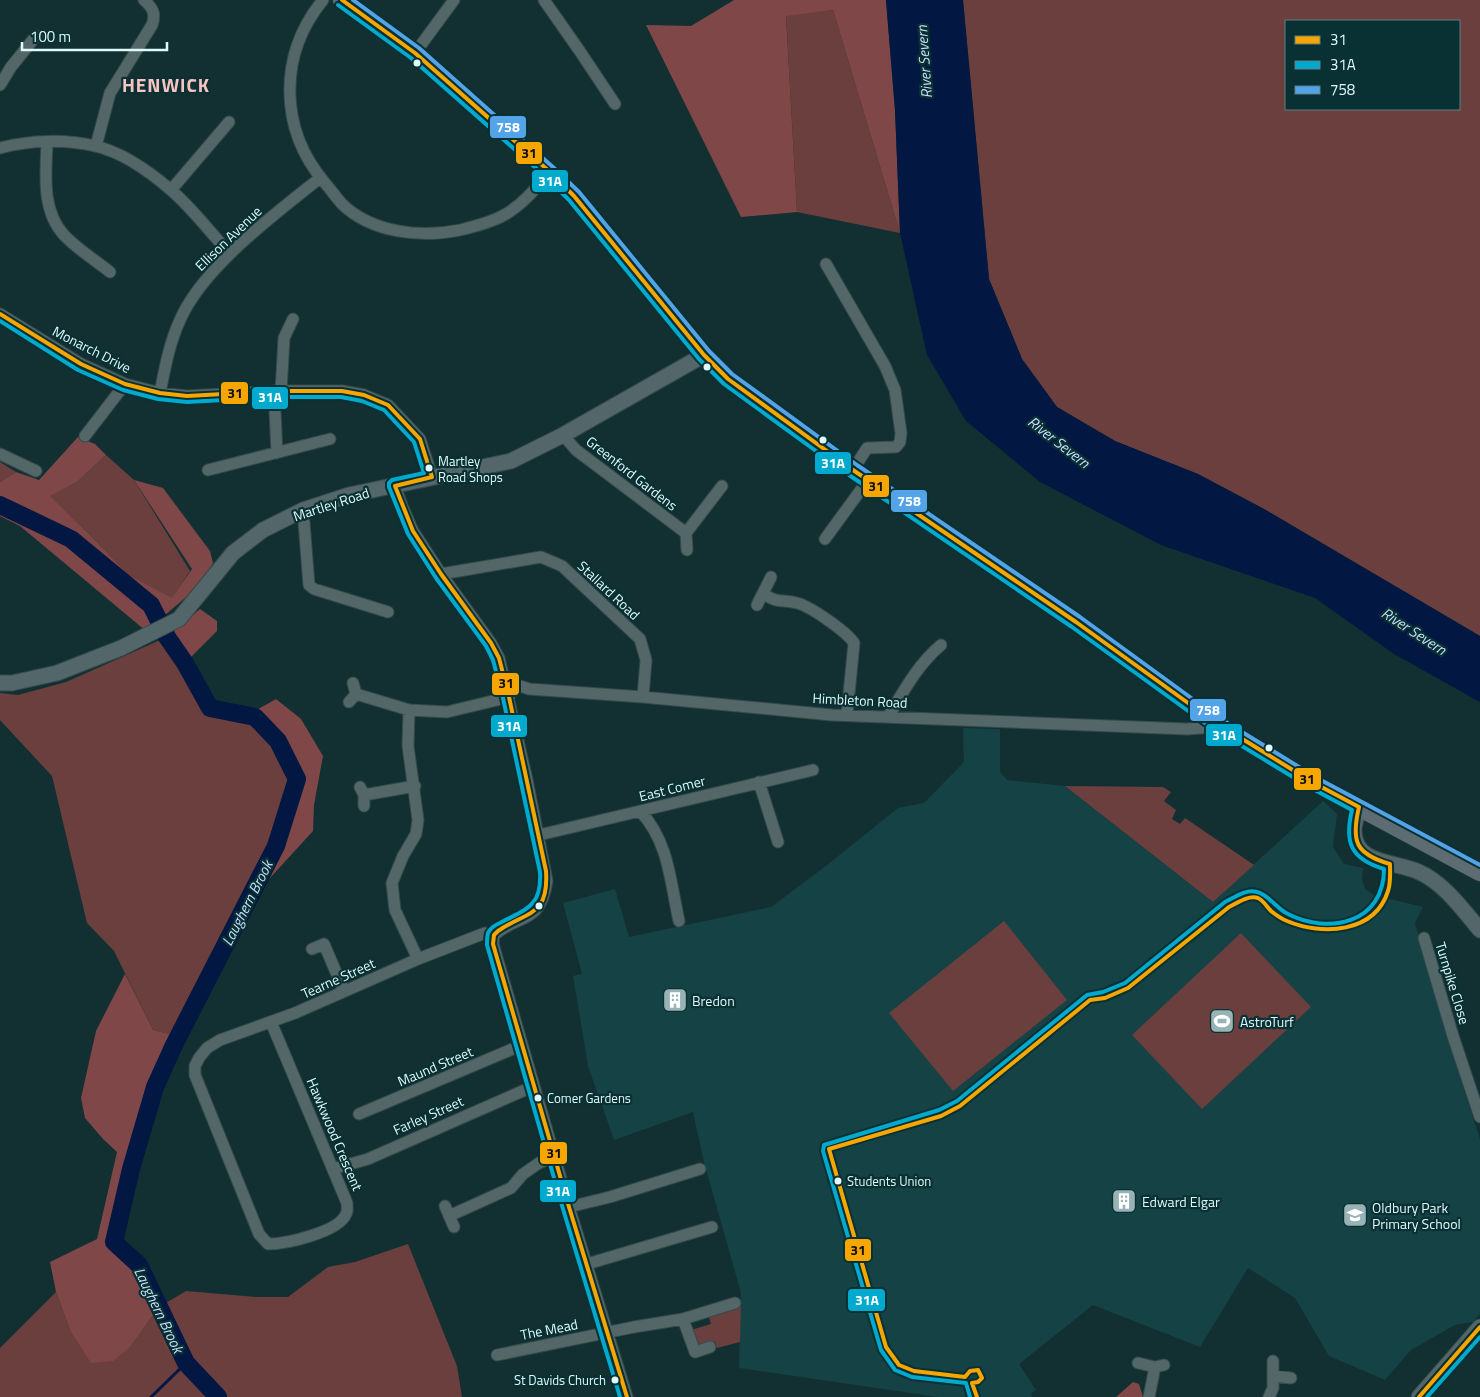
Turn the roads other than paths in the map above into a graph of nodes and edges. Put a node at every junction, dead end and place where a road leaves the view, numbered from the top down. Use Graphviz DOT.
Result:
graph roads {
  1 [pos="144,0"];
  2 [pos="324,0"];
  3 [pos="342,0"];
  4 [pos="454,0"];
  5 [pos="544,0"];
  6 [pos="36,36"];
  7 [pos="415,53"];
  8 [pos="0,85"];
  9 [pos="614,104"];
  10 [pos="229,122"];
  11 [pos="48,142"];
  12 [pos="96,146"];
  13 [pos="0,148"];
  14 [pos="550,172"];
  15 [pos="320,178"];
  16 [pos="172,190"];
  17 [pos="230,254"];
  18 [pos="826,264"];
  19 [pos="110,272"];
  20 [pos="0,314"];
  21 [pos="293,319"];
  22 [pos="704,355"];
  23 [pos="125,384"];
  24 [pos="277,391"];
  25 [pos="160,393"];
  26 [pos="563,435"];
  27 [pos="84,436"];
  28 [pos="330,439"];
  29 [pos="277,453"];
  30 [pos="0,454"];
  31 [pos="208,470"];
  32 [pos="853,470"];
  33 [pos="36,471"];
  34 [pos="432,477"];
  35 [pos="868,480"];
  36 [pos="723,484"];
  37 [pos="395,486"];
  38 [pos="303,510"];
  39 [pos="686,533"];
  40 [pos="824,539"];
  41 [pos="687,550"];
  42 [pos="441,574"];
  43 [pos="771,577"];
  44 [pos="764,594"];
  45 [pos="377,595"];
  46 [pos="757,605"];
  47 [pos="375,608"];
  48 [pos="388,612"];
  49 [pos="941,646"];
  50 [pos="505,681"];
  51 [pos="0,683"];
  52 [pos="353,693"];
  53 [pos="509,696"];
  54 [pos="643,697"];
  55 [pos="409,710"];
  56 [pos="848,714"];
  57 [pos="888,717"];
  58 [pos="1212,721"];
  59 [pos="813,770"];
  60 [pos="759,782"];
  61 [pos="415,786"];
  62 [pos="363,796"];
  63 [pos="1360,807"];
  64 [pos="641,812"];
  65 [pos="539,835"];
  66 [pos="778,842"];
  67 [pos="1480,872"];
  68 [pos="679,921"];
  69 [pos="1480,930"];
  70 [pos="494,935"];
  71 [pos="1424,938"];
  72 [pos="312,949"];
  73 [pos="418,959"];
  74 [pos="344,991"];
  75 [pos="271,1022"];
  76 [pos="522,1045"];
  77 [pos="200,1058"];
  78 [pos="534,1086"];
  79 [pos="1476,1093"];
  80 [pos="359,1114"];
  81 [pos="1480,1117"];
  82 [pos="555,1156"];
  83 [pos="333,1169"];
  84 [pos="700,1169"];
  85 [pos="569,1207"];
  86 [pos="454,1227"];
  87 [pos="712,1228"];
  88 [pos="587,1264"];
  89 [pos="735,1303"];
  90 [pos="683,1318"];
  91 [pos="1480,1327"];
  92 [pos="607,1333"];
  93 [pos="710,1347"];
  94 [pos="497,1355"];
  95 [pos="1273,1361"];
  96 [pos="1138,1363"];
  97 [pos="1274,1376"];
  98 [pos="1291,1378"];
  99 [pos="627,1397"];
  100 [pos="1149,1397"];
  101 [pos="1269,1397"];
  102 [pos="1418,1397"];
  1 -- 12 [label="street"];
  2 -- 15 [label="street"];
  3 -- 7 [label="main road"];
  4 -- 7 [label="street"];
  5 -- 9 [label="street"];
  6 -- 8 [label="street"];
  7 -- 14 [label="main road"];
  10 -- 16 [label="street"];
  11 -- 12 [label="street"];
  11 -- 13 [label="street"];
  11 -- 19 [label="street"];
  12 -- 16 [label="street"];
  14 -- 15 [label="street"];
  14 -- 22 [label="main road"];
  15 -- 17 [label="street, Ellison Avenue"];
  16 -- 17 [label="street"];
  17 -- 25 [label="street, Ellison Avenue"];
  18 -- 32 [label="street"];
  20 -- 23 [label="street, Monarch Drive"];
  21 -- 24 [label="street"];
  22 -- 26 [label="main road, Martley Road"];
  22 -- 32 [label="main road"];
  23 -- 25 [label="street, Monarch Drive"];
  23 -- 27 [label="street"];
  24 -- 25 [label="street, Monarch Drive"];
  24 -- 29 [label="street"];
  24 -- 34 [label="street, Monarch Drive"];
  26 -- 34 [label="main road, Martley Road"];
  26 -- 39 [label="street, Greenford Gardens"];
  28 -- 29 [label="street"];
  29 -- 31 [label="street"];
  30 -- 33 [label="street"];
  32 -- 35 [label="main road"];
  34 -- 37 [label="main road, Martley Road"];
  35 -- 40 [label="street"];
  35 -- 58 [label="main road"];
  36 -- 39 [label="street"];
  37 -- 38 [label="main road, Martley Road"];
  37 -- 42 [label="street"];
  38 -- 47 [label="street"];
  38 -- 51 [label="main road, Martley Road"];
  39 -- 41 [label="street"];
  42 -- 50 [label="street"];
  42 -- 54 [label="street, Stallard Road"];
  43 -- 44 [label="street"];
  44 -- 46 [label="street"];
  44 -- 56 [label="street"];
  45 -- 47 [label="street"];
  47 -- 48 [label="street"];
  49 -- 57 [label="street"];
  50 -- 53 [label="street"];
  50 -- 54 [label="street, Himbleton Road"];
  52 -- 55 [label="street"];
  53 -- 55 [label="street"];
  53 -- 65 [label="street"];
  54 -- 56 [label="street, Himbleton Road"];
  55 -- 61 [label="street"];
  56 -- 57 [label="street, Himbleton Road"];
  57 -- 58 [label="street, Himbleton Road"];
  58 -- 63 [label="main road"];
  59 -- 60 [label="street, East Comer"];
  60 -- 64 [label="street, East Comer"];
  60 -- 66 [label="street"];
  61 -- 62 [label="street"];
  61 -- 73 [label="street"];
  63 -- 67 [label="main road"];
  63 -- 69 [label="main road"];
  64 -- 65 [label="street, East Comer"];
  64 -- 68 [label="street"];
  65 -- 70 [label="street"];
  70 -- 73 [label="street, Tearne Street"];
  70 -- 76 [label="street"];
  71 -- 79 [label="street, Turnpike Close"];
  72 -- 74 [label="street"];
  73 -- 74 [label="street, Tearne Street"];
  74 -- 75 [label="street, Tearne Street"];
  75 -- 77 [label="street, Tearne Street"];
  75 -- 83 [label="street, Hawkwood Crescent"];
  76 -- 78 [label="street"];
  76 -- 80 [label="street, Maund Street"];
  77 -- 83 [label="street, Hawkwood Crescent"];
  78 -- 82 [label="street"];
  78 -- 83 [label="street, Farley Street"];
  79 -- 81 [label="street, Turnpike Close"];
  82 -- 85 [label="street"];
  82 -- 86 [label="street"];
  84 -- 85 [label="street"];
  85 -- 88 [label="street"];
  87 -- 88 [label="street"];
  88 -- 92 [label="street"];
  89 -- 90 [label="street, The Mead"];
  90 -- 92 [label="street, The Mead"];
  90 -- 93 [label="street"];
  91 -- 102 [label="main road"];
  92 -- 94 [label="street, The Mead"];
  92 -- 99 [label="street"];
  95 -- 97 [label="street"];
  96 -- 100 [label="street"];
  97 -- 98 [label="street"];
  97 -- 101 [label="street"];
}
